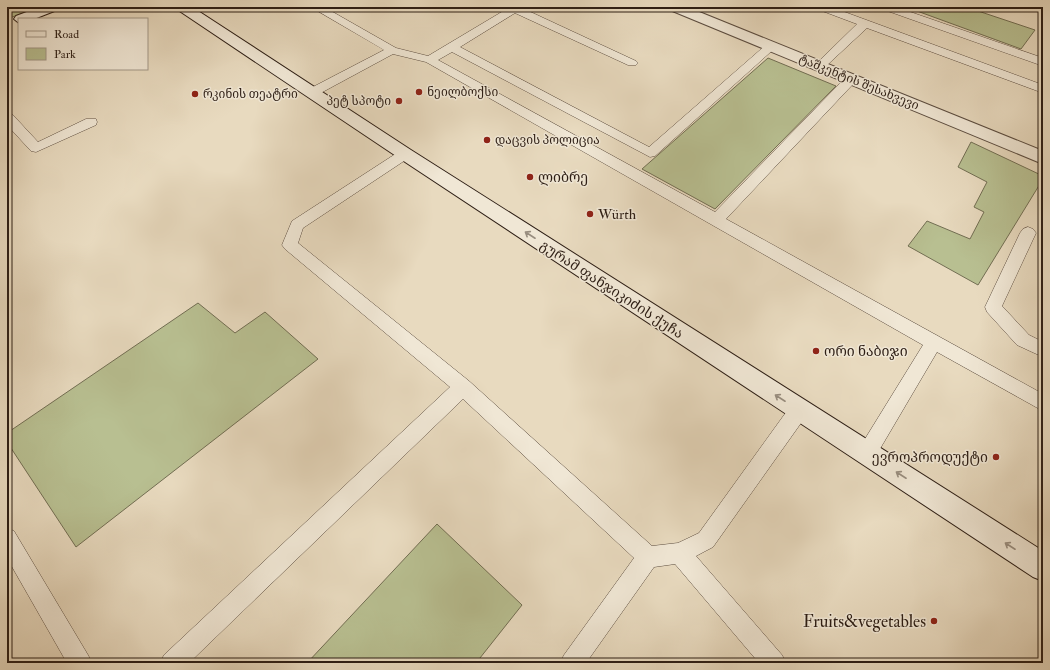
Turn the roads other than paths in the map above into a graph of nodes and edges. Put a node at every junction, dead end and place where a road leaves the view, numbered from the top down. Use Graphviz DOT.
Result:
graph roads {
  1 [pos="52,7"];
  2 [pos="185,7"];
  3 [pos="316,7"];
  4 [pos="675,7"];
  5 [pos="821,7"];
  6 [pos="886,7"];
  7 [pos="517,8"];
  8 [pos="23,18"];
  9 [pos="18,20"];
  10 [pos="865,23"];
  11 [pos="7,24"];
  12 [pos="771,46"];
  13 [pos="451,47"];
  14 [pos="392,50"];
  15 [pos="430,60"];
  16 [pos="1043,62"];
  17 [pos="632,64"];
  18 [pos="820,66"];
  19 [pos="851,79"];
  20 [pos="1043,89"];
  21 [pos="313,92"];
  22 [pos="7,117"];
  23 [pos="91,122"];
  24 [pos="405,154"];
  25 [pos="1043,158"];
  26 [pos="716,220"];
  27 [pos="1028,233"];
  28 [pos="934,342"];
  29 [pos="1043,350"];
  30 [pos="463,387"];
  31 [pos="1043,403"];
  32 [pos="799,410"];
  33 [pos="867,454"];
  34 [pos="7,538"];
  35 [pos="679,553"];
  36 [pos="648,556"];
  37 [pos="1043,567"];
  38 [pos="770,662"];
  39 [pos="80,663"];
  40 [pos="172,663"];
  41 [pos="572,663"];
  1 -- 8 [label="main road"];
  2 -- 21 [label="main road, გურამ ფანჯიკიძის ქუჩა"];
  3 -- 14 [label="lane"];
  4 -- 12 [label="main road, ტაშკენტის შესახვევი"];
  5 -- 10 [label="lane"];
  6 -- 16 [label="lane"];
  7 -- 13 [label="lane"];
  7 -- 17 [label="lane"];
  9 -- 11 [label="main road"];
  10 -- 18 [label="lane"];
  10 -- 20 [label="lane"];
  12 -- 13 [label="lane"];
  12 -- 18 [label="main road, ტაშკენტის შესახვევი"];
  13 -- 15 [label="lane"];
  14 -- 15 [label="lane"];
  14 -- 21 [label="lane"];
  15 -- 26 [label="lane"];
  18 -- 19 [label="main road, ტაშკენტის შესახვევი"];
  19 -- 25 [label="main road, ტაშკენტის შესახვევი"];
  19 -- 26 [label="lane"];
  21 -- 24 [label="main road, გურამ ფანჯიკიძის ქუჩა"];
  22 -- 23 [label="lane"];
  24 -- 30 [label="lane"];
  32 -- 24 [label="main road, გურამ ფანჯიკიძის ქუჩა, one-way"];
  26 -- 28 [label="lane"];
  27 -- 29 [label="lane"];
  28 -- 31 [label="lane"];
  28 -- 33 [label="lane"];
  30 -- 36 [label="lane"];
  30 -- 40 [label="lane"];
  32 -- 33 [label="main road, გურამ ფანჯიკიძის ქუჩა"];
  32 -- 35 [label="lane"];
  37 -- 33 [label="main road, გურამ ფანჯიკიძის ქუჩა, one-way"];
  34 -- 39 [label="lane"];
  35 -- 36 [label="lane"];
  35 -- 38 [label="lane"];
  36 -- 41 [label="lane"];
}
